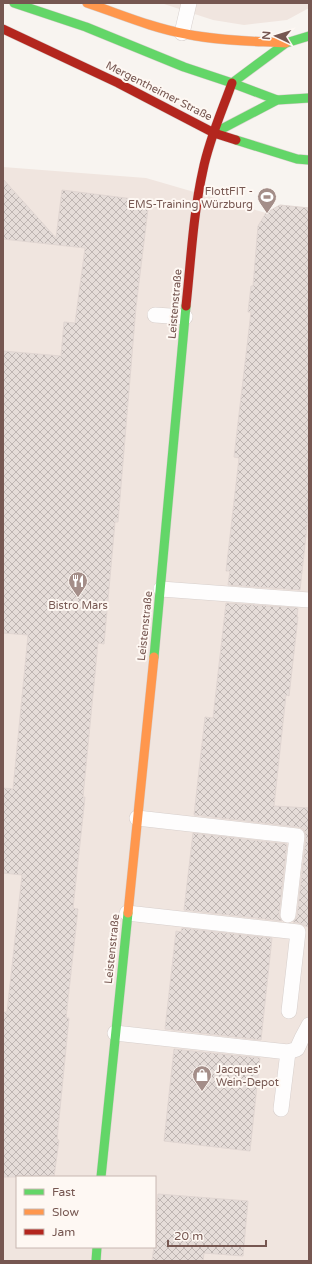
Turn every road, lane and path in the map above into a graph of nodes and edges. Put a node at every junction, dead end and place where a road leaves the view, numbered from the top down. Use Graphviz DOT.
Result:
graph roads {
  1 [pos="14,3"];
  2 [pos="87,3"];
  3 [pos="189,3"];
  4 [pos="3,29"];
  5 [pos="182,33"];
  6 [pos="309,36"];
  7 [pos="286,43"];
  8 [pos="232,83"];
  9 [pos="309,98"];
  10 [pos="277,100"];
  11 [pos="214,133"];
  12 [pos="309,160"];
  13 [pos="155,315"];
  14 [pos="186,317"];
  15 [pos="161,589"];
  16 [pos="309,600"];
  17 [pos="137,818"];
  18 [pos="127,913"];
  19 [pos="288,915"];
  20 [pos="289,1011"];
  21 [pos="309,1025"];
  22 [pos="115,1033"];
  23 [pos="288,1052"];
  24 [pos="281,1109"];
  25 [pos="101,1176"];
  26 [pos="97,1248"];
  27 [pos="96,1261"];
  1 -- 8 [label="main road"];
  2 -- 5 [label="main road"];
  3 -- 5 [label="lane"];
  4 -- 11 [label="main road, Mergentheimer Straße"];
  5 -- 7 [label="main road"];
  6 -- 7 [label="main road"];
  7 -- 8 [label="main road"];
  8 -- 10 [label="main road"];
  8 -- 11 [label="main road, Leistenstraße"];
  9 -- 10 [label="main road"];
  10 -- 11 [label="main road"];
  11 -- 12 [label="main road, Mergentheimer Straße"];
  11 -- 14 [label="main road, Leistenstraße"];
  13 -- 14 [label="lane"];
  14 -- 15 [label="main road, Leistenstraße"];
  15 -- 16 [label="lane"];
  15 -- 17 [label="main road, Leistenstraße"];
  17 -- 18 [label="main road, Leistenstraße"];
  17 -- 19 [label="lane"];
  18 -- 20 [label="lane"];
  18 -- 22 [label="main road, Leistenstraße"];
  21 -- 23 [label="lane"];
  22 -- 23 [label="lane"];
  22 -- 25 [label="main road, Leistenstraße"];
  23 -- 24 [label="lane"];
  26 -- 27 [label="main road"];
}
